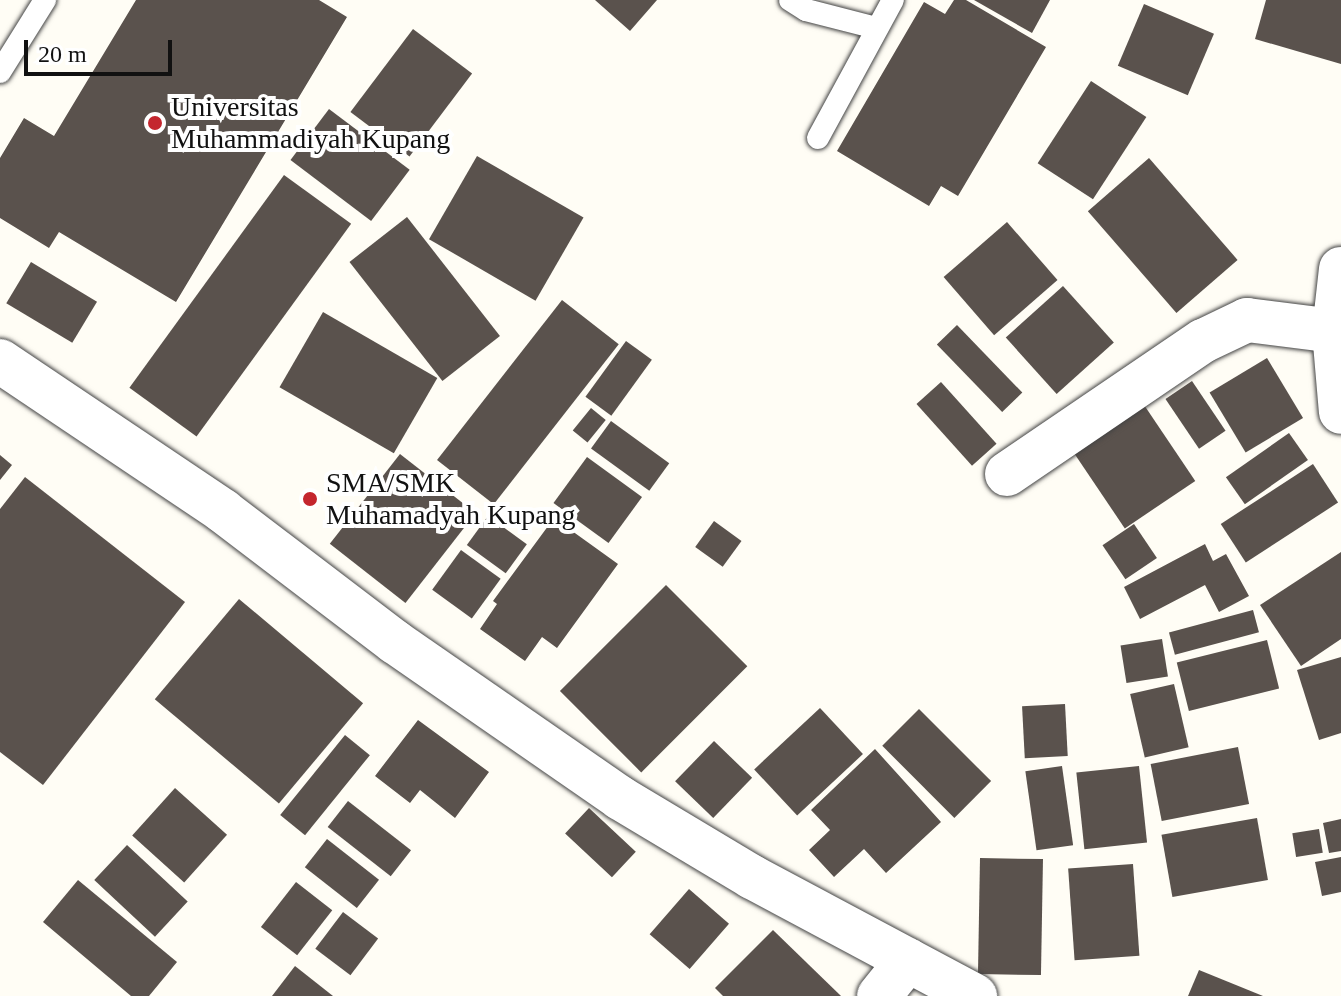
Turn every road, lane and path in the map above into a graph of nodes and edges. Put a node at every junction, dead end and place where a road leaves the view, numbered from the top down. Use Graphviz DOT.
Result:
graph roads {
  1 [pos="45,0"];
  2 [pos="790,0"];
  3 [pos="893,0"];
  4 [pos="876,28"];
  5 [pos="0,72"];
  6 [pos="818,138"];
  7 [pos="1341,269"];
  8 [pos="1334,331"];
  9 [pos="0,361"];
  10 [pos="1341,412"];
  11 [pos="1007,474"];
  12 [pos="908,960"];
  13 [pos="879,996"];
  14 [pos="975,996"];
  1 -- 5 [label="lane"];
  2 -- 4 [label="lane"];
  3 -- 4 [label="lane"];
  4 -- 6 [label="lane"];
  7 -- 8 [label="street"];
  8 -- 10 [label="street"];
  8 -- 11 [label="street"];
  9 -- 12 [label="street"];
  12 -- 13 [label="street"];
  12 -- 14 [label="street"];
}
